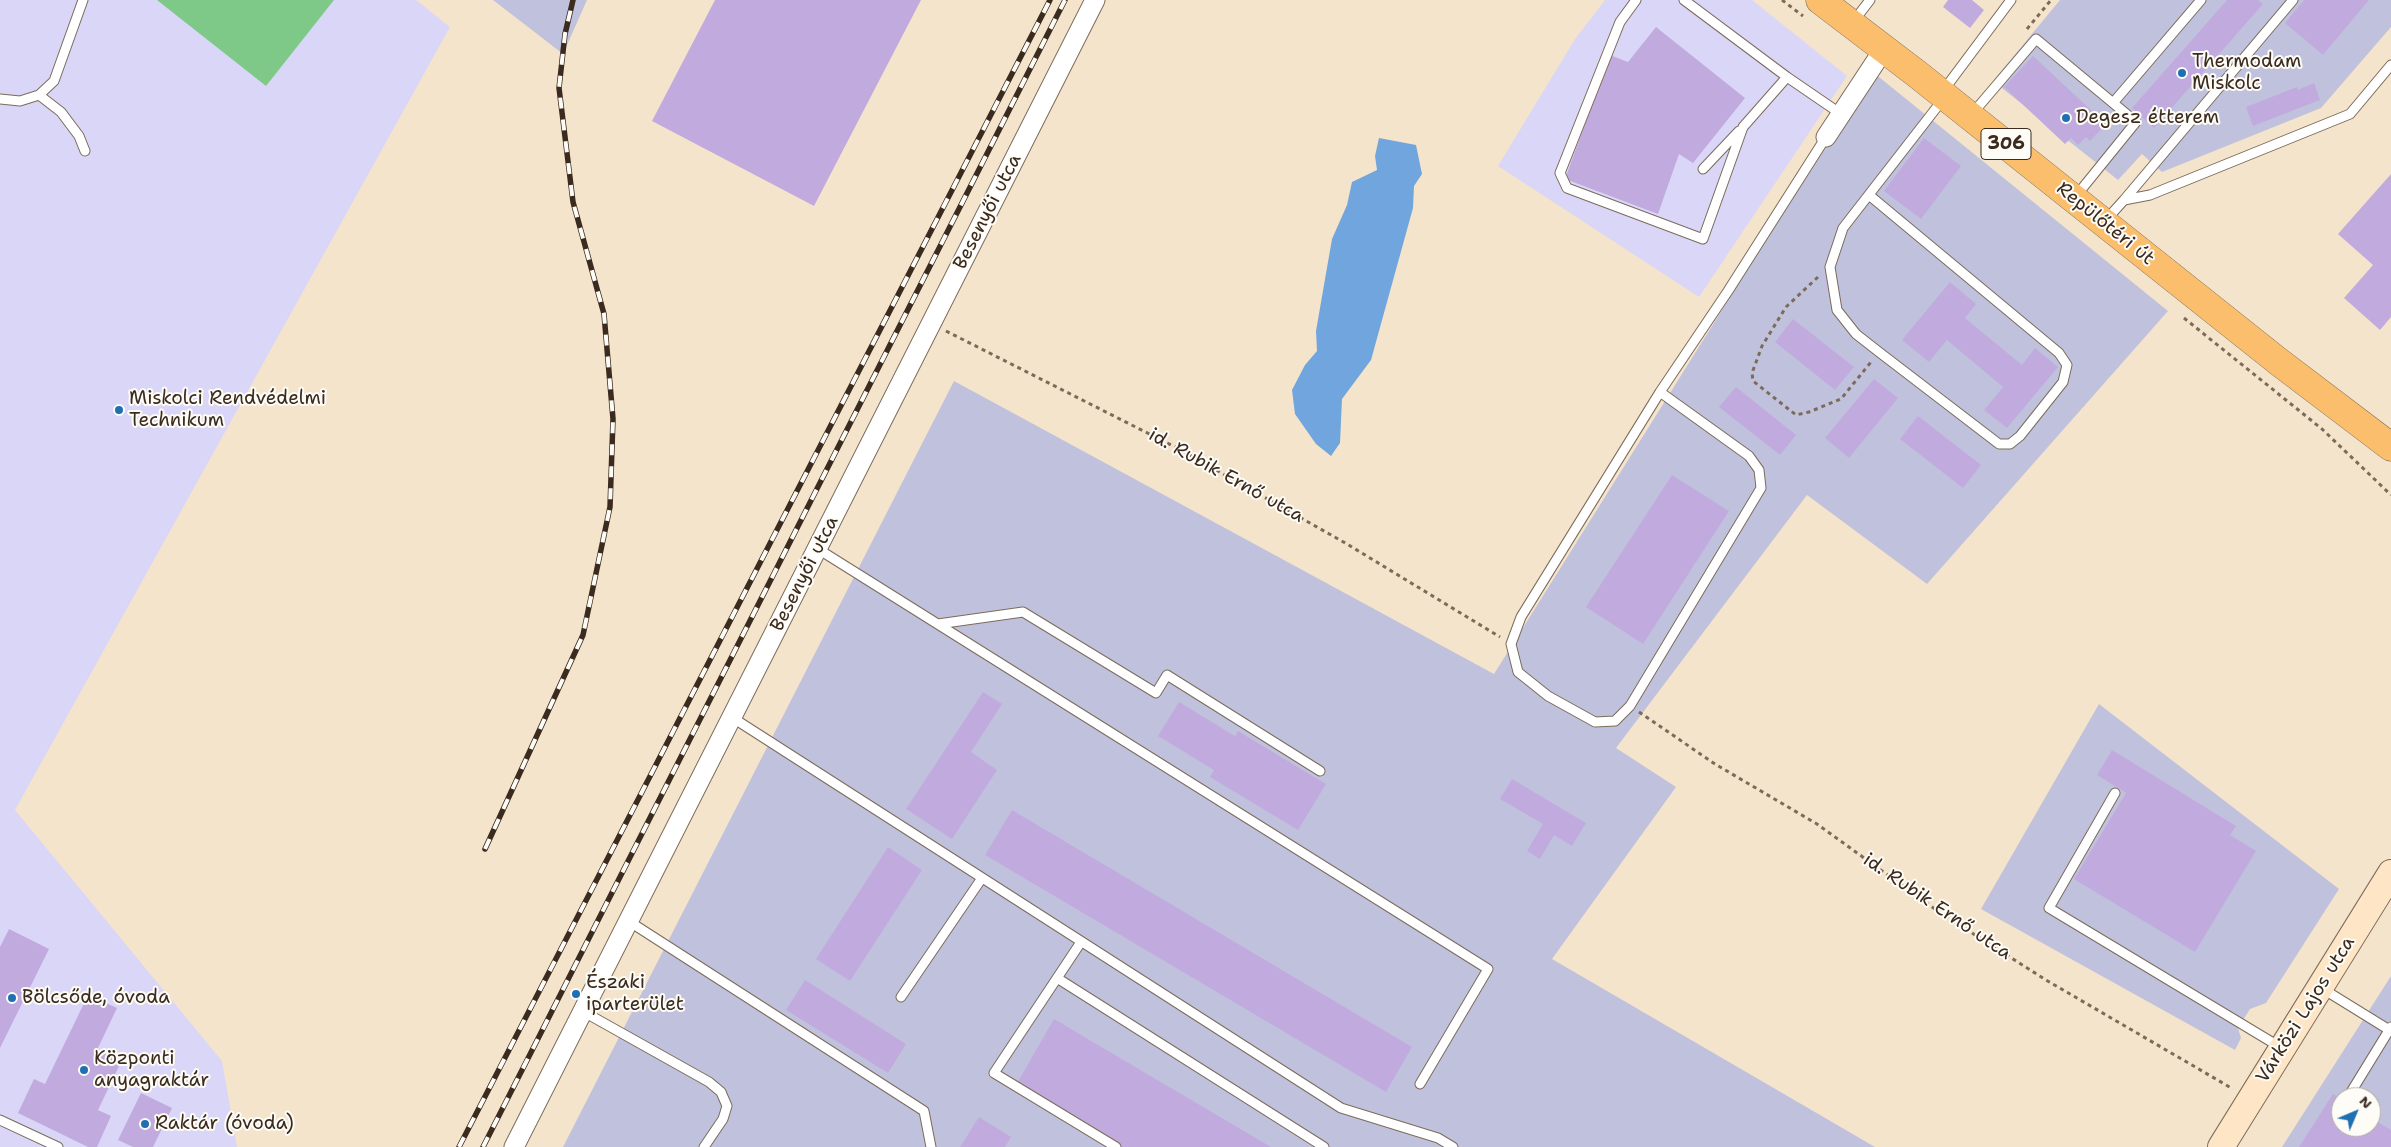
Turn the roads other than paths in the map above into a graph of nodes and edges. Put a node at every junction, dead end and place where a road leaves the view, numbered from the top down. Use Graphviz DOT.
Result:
graph roads {
  1 [pos="83,0"];
  2 [pos="1095,0"];
  3 [pos="1636,0"];
  4 [pos="1684,0"];
  5 [pos="1870,0"];
  6 [pos="2011,0"];
  7 [pos="2201,0"];
  8 [pos="2293,0"];
  9 [pos="1812,8"];
  10 [pos="1851,24"];
  11 [pos="1884,49"];
  12 [pos="2391,65"];
  13 [pos="1787,77"];
  14 [pos="1943,94"];
  15 [pos="39,95"];
  16 [pos="0,99"];
  17 [pos="2114,103"];
  18 [pos="1841,114"];
  19 [pos="1969,116"];
  20 [pos="1743,127"];
  21 [pos="1826,137"];
  22 [pos="85,151"];
  23 [pos="1704,169"];
  24 [pos="1869,195"];
  25 [pos="2074,198"];
  26 [pos="2124,200"];
  27 [pos="2104,222"];
  28 [pos="1660,392"];
  29 [pos="2391,447"];
  30 [pos="818,549"];
  31 [pos="938,624"];
  32 [pos="732,718"];
  33 [pos="1320,771"];
  34 [pos="2115,793"];
  35 [pos="2391,873"];
  36 [pos="982,878"];
  37 [pos="630,922"];
  38 [pos="1082,942"];
  39 [pos="1057,978"];
  40 [pos="2321,988"];
  41 [pos="901,997"];
  42 [pos="584,1012"];
  43 [pos="2390,1029"];
  44 [pos="2283,1049"];
  45 [pos="1420,1084"];
  46 [pos="2354,1087"];
  47 [pos="0,1120"];
  48 [pos="58,1147"];
  49 [pos="514,1147"];
  50 [pos="704,1147"];
  51 [pos="931,1147"];
  52 [pos="1116,1147"];
  53 [pos="1324,1147"];
  54 [pos="1453,1147"];
  55 [pos="2221,1147"];
  1 -- 15 [label="lane"];
  2 -- 30 [label="street, Besenyői utca"];
  3 -- 20 [label="lane"];
  4 -- 13 [label="lane"];
  5 -- 10 [label="lane"];
  6 -- 14 [label="lane"];
  7 -- 17 [label="lane"];
  8 -- 26 [label="lane"];
  9 -- 10 [label="main road, Repülőtéri út / 306"];
  10 -- 11 [label="main road, Repülőtéri út / 306"];
  11 -- 14 [label="main road, Repülőtéri út / 306"];
  11 -- 18 [label="street"];
  12 -- 26 [label="lane"];
  13 -- 18 [label="lane"];
  13 -- 20 [label="lane"];
  14 -- 19 [label="main road, Repülőtéri út / 306"];
  14 -- 24 [label="lane"];
  15 -- 16 [label="lane"];
  15 -- 22 [label="lane"];
  17 -- 19 [label="lane"];
  17 -- 25 [label="lane"];
  18 -- 21 [label="street"];
  19 -- 25 [label="main road, Repülőtéri út / 306"];
  20 -- 23 [label="lane"];
  21 -- 28 [label="lane"];
  24 -- 24 [label="lane"];
  25 -- 27 [label="main road, Repülőtéri út / 306"];
  26 -- 27 [label="lane"];
  27 -- 29 [label="main road, Repülőtéri út / 306"];
  28 -- 28 [label="lane"];
  30 -- 31 [label="lane"];
  30 -- 32 [label="street, Besenyői utca"];
  31 -- 33 [label="lane"];
  31 -- 45 [label="lane"];
  32 -- 36 [label="lane"];
  32 -- 37 [label="street, Besenyői utca"];
  34 -- 44 [label="lane"];
  35 -- 40 [label="main road, Várközi Lajos utca"];
  36 -- 38 [label="lane"];
  36 -- 41 [label="lane"];
  37 -- 42 [label="street, Besenyői utca"];
  37 -- 51 [label="lane"];
  38 -- 39 [label="lane"];
  38 -- 54 [label="lane"];
  39 -- 52 [label="lane"];
  39 -- 53 [label="lane"];
  40 -- 43 [label="lane"];
  40 -- 44 [label="main road, Várközi Lajos utca"];
  42 -- 49 [label="street, Besenyői utca"];
  42 -- 50 [label="lane"];
  43 -- 46 [label="lane"];
  44 -- 55 [label="main road, Várközi Lajos utca"];
  47 -- 48 [label="lane"];
}
